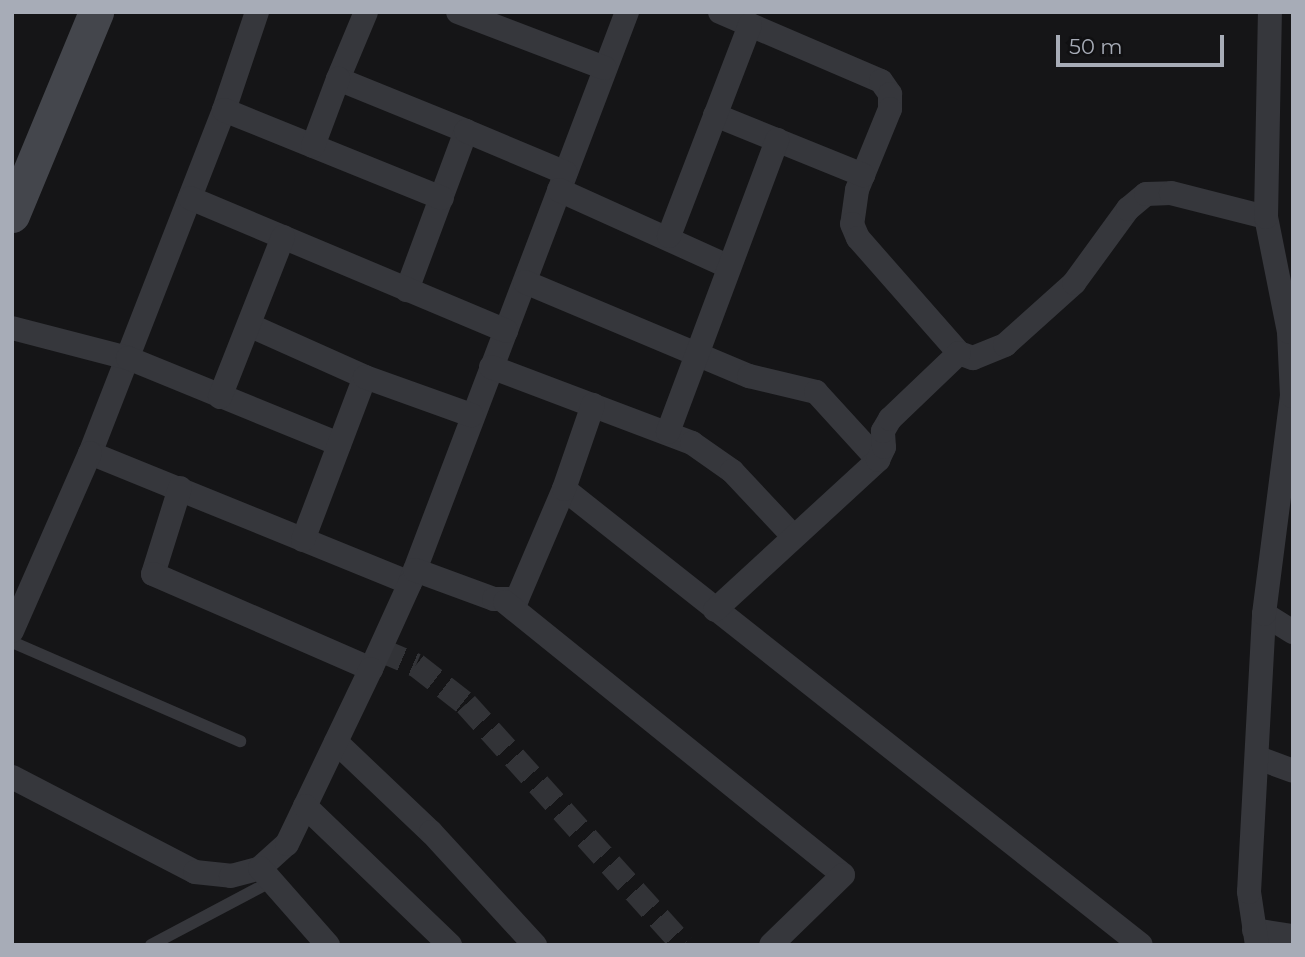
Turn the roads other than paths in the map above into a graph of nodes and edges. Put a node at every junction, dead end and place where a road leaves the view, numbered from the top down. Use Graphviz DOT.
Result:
graph roads {
  1 [pos="96,12"];
  2 [pos="257,12"];
  3 [pos="366,12"];
  4 [pos="458,12"];
  5 [pos="627,12"];
  6 [pos="720,12"];
  7 [pos="1270,12"];
  8 [pos="750,24"];
  9 [pos="605,68"];
  10 [pos="338,79"];
  11 [pos="224,110"];
  12 [pos="715,115"];
  13 [pos="466,131"];
  14 [pos="778,140"];
  15 [pos="313,146"];
  16 [pos="863,174"];
  17 [pos="562,182"];
  18 [pos="190,198"];
  19 [pos="442,198"];
  20 [pos="12,215"];
  21 [pos="1266,217"];
  22 [pos="668,236"];
  23 [pos="283,237"];
  24 [pos="727,266"];
  25 [pos="525,282"];
  26 [pos="407,290"];
  27 [pos="251,326"];
  28 [pos="12,328"];
  29 [pos="506,331"];
  30 [pos="698,351"];
  31 [pos="958,353"];
  32 [pos="128,358"];
  33 [pos="491,367"];
  34 [pos="365,377"];
  35 [pos="220,397"];
  36 [pos="593,405"];
  37 [pos="471,415"];
  38 [pos="668,432"];
  39 [pos="339,444"];
  40 [pos="90,453"];
  41 [pos="878,460"];
  42 [pos="180,488"];
  43 [pos="564,489"];
  44 [pos="793,536"];
  45 [pos="303,540"];
  46 [pos="1283,540"];
  47 [pos="413,576"];
  48 [pos="505,602"];
  49 [pos="715,610"];
  50 [pos="1265,614"];
  51 [pos="12,631"];
  52 [pos="1293,632"];
  53 [pos="12,642"];
  54 [pos="371,669"];
  55 [pos="240,741"];
  56 [pos="336,741"];
  57 [pos="1258,758"];
  58 [pos="1293,771"];
  59 [pos="12,778"];
  60 [pos="305,806"];
  61 [pos="265,875"];
  62 [pos="1293,936"];
  63 [pos="1256,937"];
  64 [pos="157,943"];
  65 [pos="328,945"];
  66 [pos="450,945"];
  67 [pos="536,945"];
  68 [pos="771,945"];
  69 [pos="1141,945"];
  1 -- 20 [label="street"];
  2 -- 11 [label="street"];
  3 -- 10 [label="street"];
  4 -- 9 [label="street"];
  5 -- 9 [label="street"];
  6 -- 8 [label="street"];
  7 -- 21 [label="street"];
  8 -- 12 [label="street"];
  8 -- 16 [label="street"];
  9 -- 17 [label="street"];
  10 -- 13 [label="street"];
  10 -- 15 [label="street"];
  11 -- 15 [label="street"];
  11 -- 18 [label="street"];
  12 -- 14 [label="street"];
  12 -- 22 [label="street"];
  13 -- 17 [label="street"];
  13 -- 19 [label="street"];
  14 -- 16 [label="street"];
  14 -- 24 [label="street"];
  15 -- 19 [label="street"];
  16 -- 31 [label="street"];
  17 -- 22 [label="street"];
  17 -- 25 [label="street"];
  18 -- 23 [label="street"];
  18 -- 32 [label="street"];
  19 -- 26 [label="street"];
  21 -- 31 [label="street"];
  21 -- 46 [label="street"];
  22 -- 24 [label="street"];
  23 -- 26 [label="street"];
  23 -- 27 [label="street"];
  24 -- 30 [label="street"];
  25 -- 29 [label="street"];
  25 -- 30 [label="street"];
  26 -- 29 [label="street"];
  27 -- 34 [label="street"];
  27 -- 35 [label="street"];
  28 -- 32 [label="street"];
  29 -- 33 [label="street"];
  30 -- 38 [label="street"];
  30 -- 41 [label="street"];
  31 -- 41 [label="street"];
  32 -- 35 [label="street"];
  32 -- 40 [label="street"];
  33 -- 36 [label="street"];
  33 -- 37 [label="street"];
  34 -- 37 [label="street"];
  34 -- 39 [label="street"];
  35 -- 39 [label="street"];
  36 -- 38 [label="street"];
  36 -- 43 [label="street"];
  37 -- 47 [label="street"];
  38 -- 44 [label="street"];
  39 -- 45 [label="street"];
  40 -- 42 [label="street"];
  40 -- 51 [label="street"];
  41 -- 44 [label="street"];
  42 -- 45 [label="street"];
  42 -- 54 [label="street"];
  43 -- 48 [label="street"];
  43 -- 49 [label="street"];
  44 -- 49 [label="street"];
  45 -- 47 [label="street"];
  46 -- 50 [label="street"];
  47 -- 48 [label="street"];
  47 -- 54 [label="street"];
  48 -- 68 [label="street"];
  49 -- 69 [label="street"];
  50 -- 52 [label="street"];
  50 -- 57 [label="street"];
  53 -- 55 [label="lane"];
  54 -- 56 [label="street"];
  56 -- 60 [label="street"];
  56 -- 67 [label="street"];
  57 -- 58 [label="street"];
  57 -- 63 [label="street"];
  59 -- 61 [label="street"];
  60 -- 61 [label="street"];
  60 -- 66 [label="street"];
  61 -- 64 [label="lane"];
  61 -- 65 [label="street"];
  62 -- 63 [label="street"];
}
